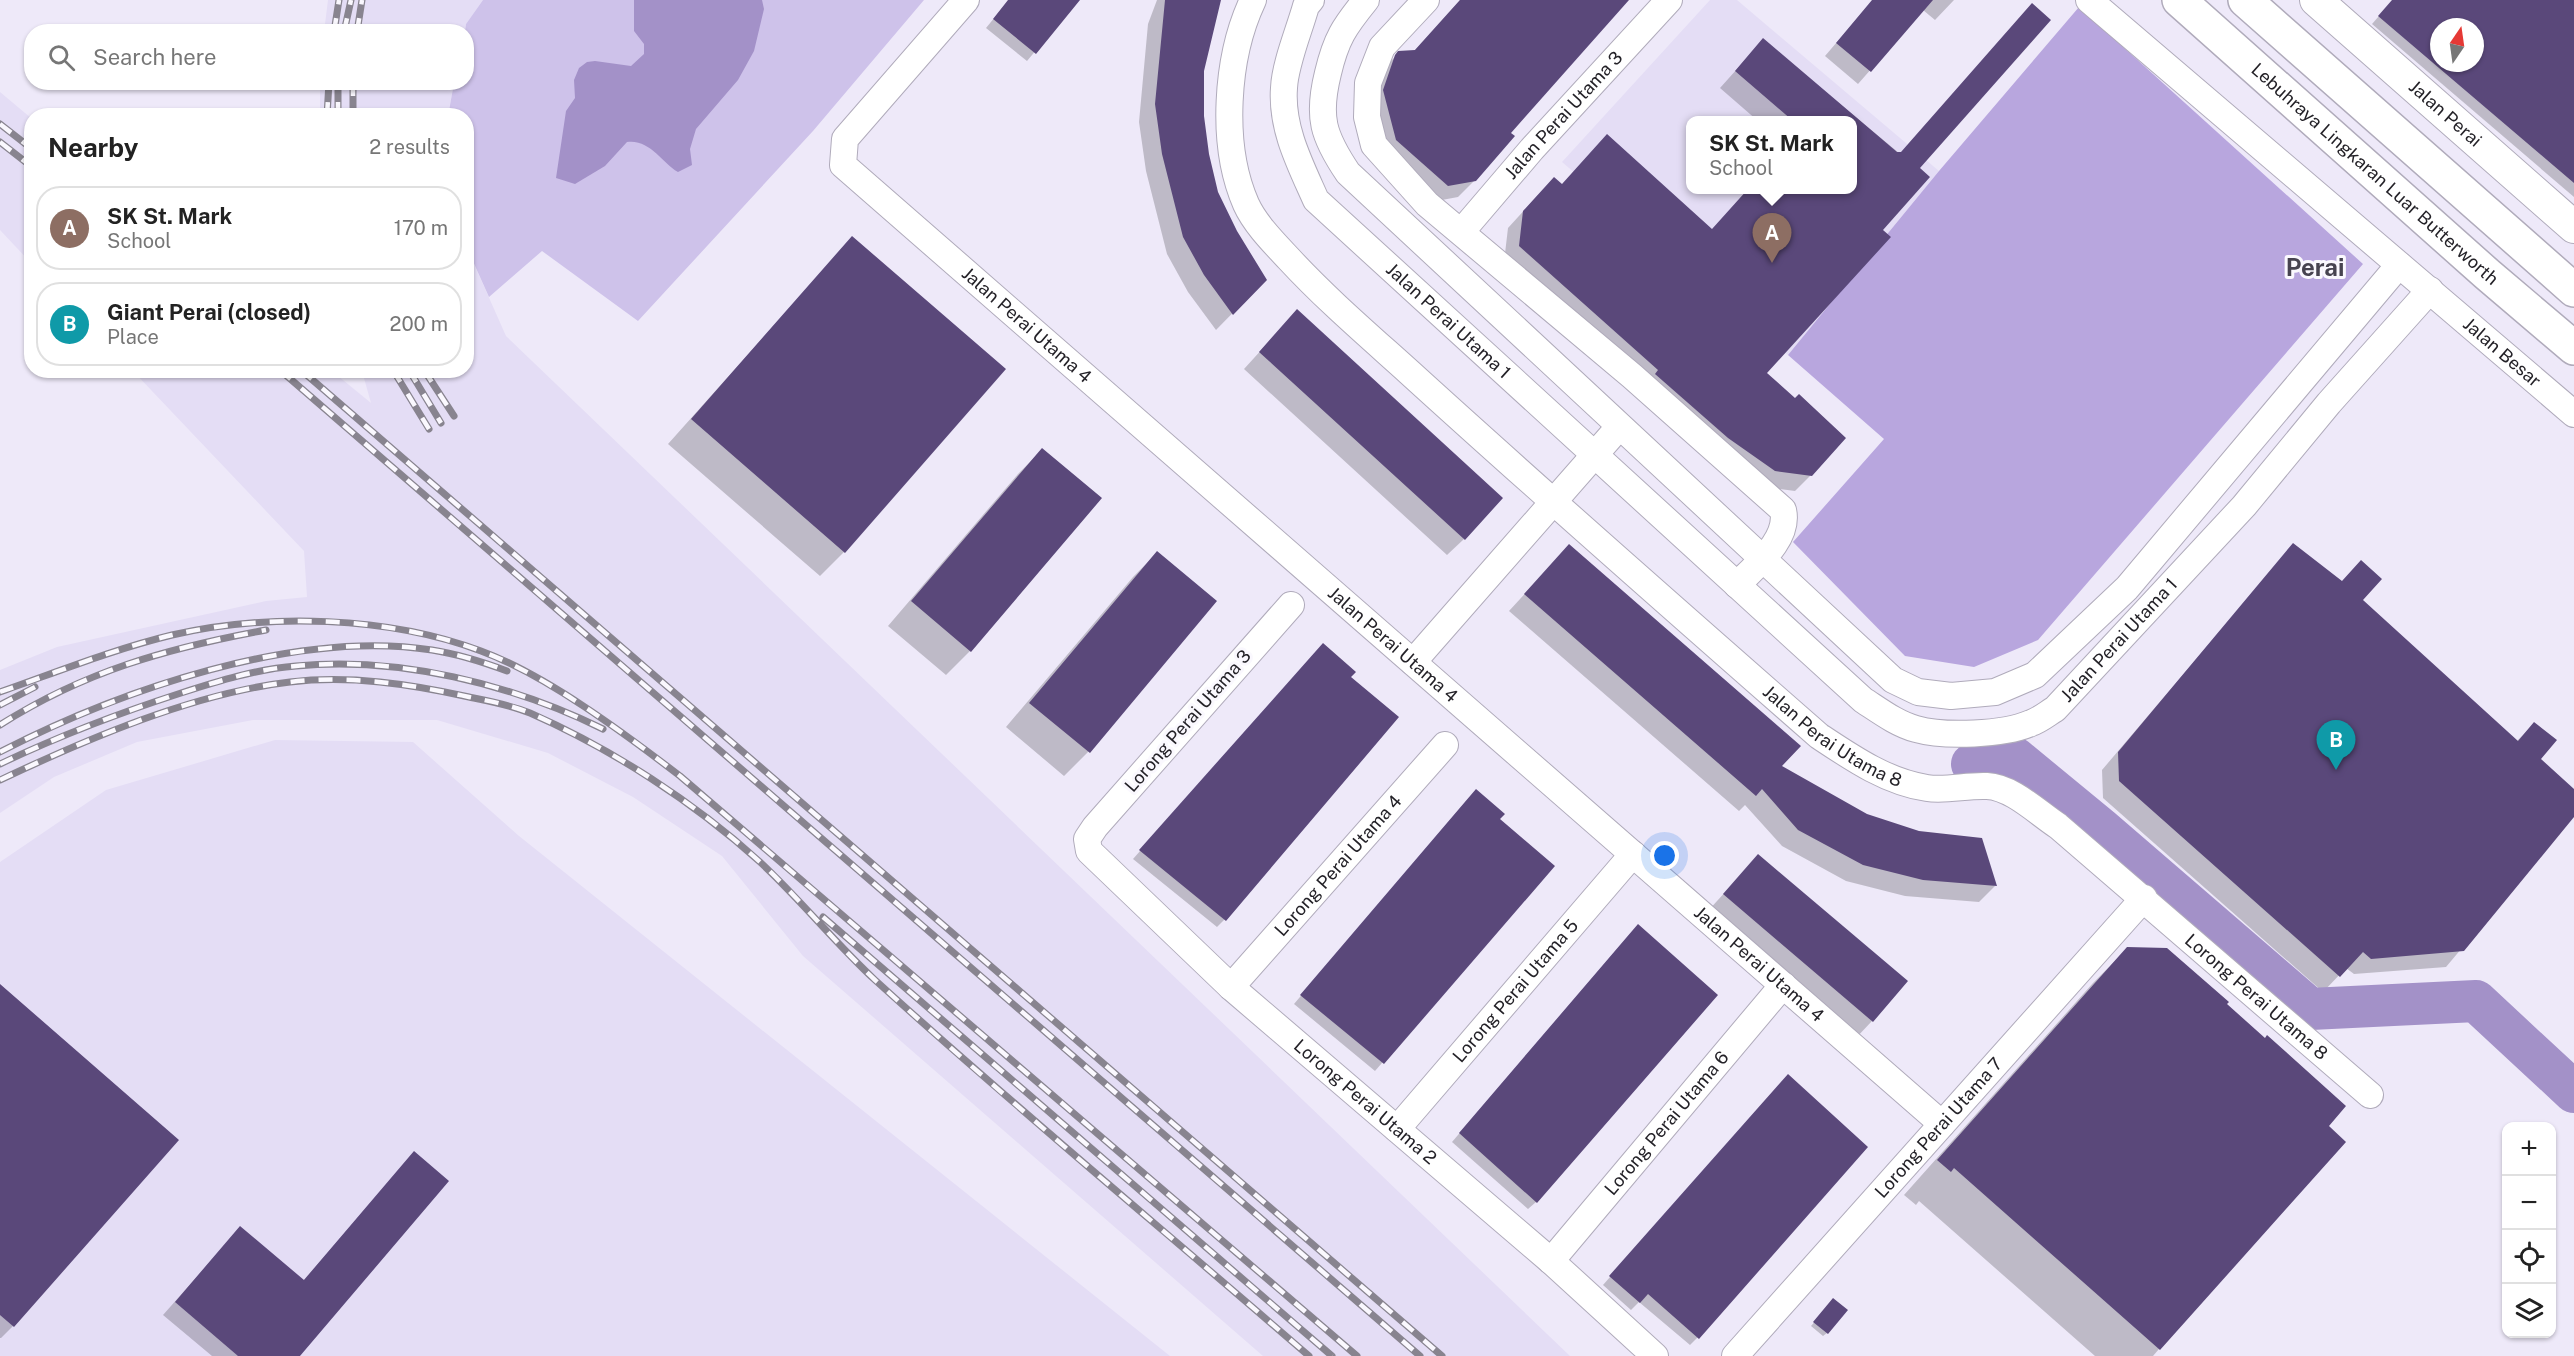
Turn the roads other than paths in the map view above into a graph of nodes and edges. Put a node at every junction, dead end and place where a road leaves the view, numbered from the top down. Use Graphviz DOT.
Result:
graph roads {
  1 [pos="966,0"];
  2 [pos="1253,0"];
  3 [pos="1366,0"];
  4 [pos="1426,0"];
  5 [pos="1669,0"];
  6 [pos="2089,0"];
  7 [pos="2179,0"];
  8 [pos="2245,0"];
  9 [pos="1305,2"];
  10 [pos="2329,4"];
  11 [pos="2574,227"];
  12 [pos="1461,231"];
  13 [pos="2399,265"];
  14 [pos="2430,290"];
  15 [pos="2574,290"];
  16 [pos="2574,348"];
  17 [pos="2574,414"];
  18 [pos="1619,427"];
  19 [pos="1593,455"];
  20 [pos="1552,502"];
  21 [pos="1763,558"];
  22 [pos="1737,585"];
  23 [pos="1291,605"];
  24 [pos="1413,662"];
  25 [pos="1445,745"];
  26 [pos="1087,839"];
  27 [pos="1634,855"];
  28 [pos="2144,898"];
  29 [pos="1783,985"];
  30 [pos="1231,987"];
  31 [pos="2370,1095"];
  32 [pos="1942,1124"];
  33 [pos="1397,1129"];
  34 [pos="1551,1261"];
  35 [pos="1655,1356"];
  36 [pos="1735,1356"];
  1 -- 24 [label="street, Jalan Perai Utama 4"];
  2 -- 20 [label="street"];
  3 -- 18 [label="street, Jalan Perai Utama 1"];
  4 -- 12 [label="street"];
  5 -- 12 [label="street, Jalan Perai Utama 3"];
  6 -- 13 [label="street, Jalan Besar"];
  7 -- 16 [label="highway, Lebuhraya Lingkaran Luar Butterworth"];
  8 -- 15 [label="highway"];
  9 -- 19 [label="street, Jalan Perai Utama 1"];
  10 -- 11 [label="street, Jalan Perai"];
  12 -- 21 [label="street"];
  13 -- 14 [label="street, Jalan Besar"];
  13 -- 21 [label="street, Jalan Perai Utama 1"];
  14 -- 17 [label="street, Jalan Besar"];
  14 -- 22 [label="street, Jalan Perai Utama 1"];
  18 -- 19 [label="street"];
  18 -- 21 [label="street, Jalan Perai Utama 1"];
  19 -- 20 [label="street"];
  19 -- 22 [label="street, Jalan Perai Utama 1"];
  20 -- 24 [label="street"];
  20 -- 28 [label="street, Jalan Perai Utama 8"];
  21 -- 22 [label="street"];
  23 -- 26 [label="street, Lorong Perai Utama 3"];
  24 -- 27 [label="street, Jalan Perai Utama 4"];
  25 -- 30 [label="street, Lorong Perai Utama 4"];
  26 -- 30 [label="street, Lorong Perai Utama 2"];
  27 -- 29 [label="street, Jalan Perai Utama 4"];
  27 -- 33 [label="street, Lorong Perai Utama 5"];
  28 -- 31 [label="street, Lorong Perai Utama 8"];
  28 -- 32 [label="street, Lorong Perai Utama 7"];
  29 -- 32 [label="street, Jalan Perai Utama 4"];
  29 -- 34 [label="street, Lorong Perai Utama 6"];
  30 -- 33 [label="street, Lorong Perai Utama 2"];
  32 -- 36 [label="street, Lorong Perai Utama 7"];
  33 -- 34 [label="street, Lorong Perai Utama 2"];
  34 -- 35 [label="street, Lorong Perai Utama 2"];
}
